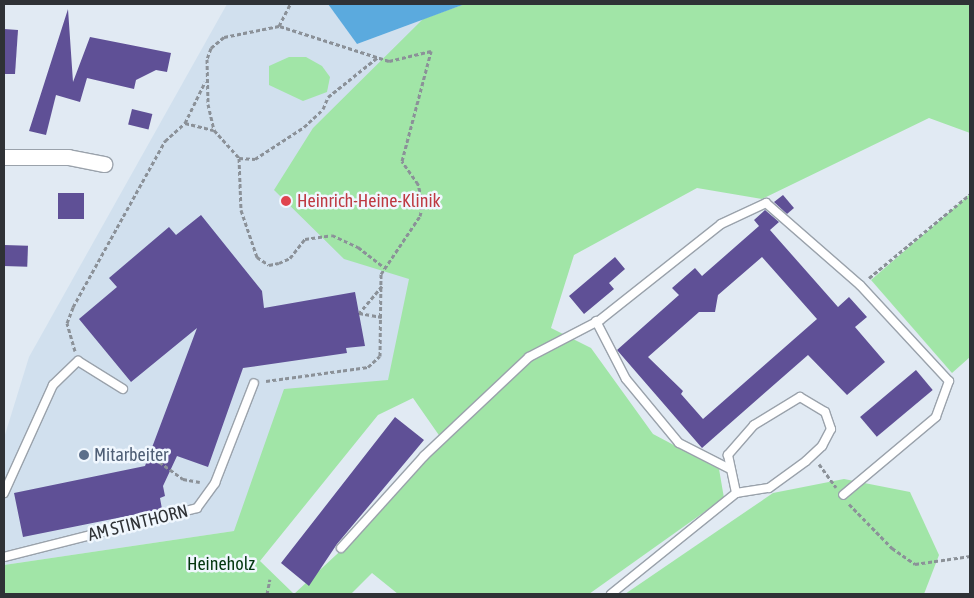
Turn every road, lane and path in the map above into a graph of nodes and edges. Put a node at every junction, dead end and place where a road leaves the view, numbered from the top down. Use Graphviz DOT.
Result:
graph roads {
  1 [pos="290,4"];
  2 [pos="279,26"];
  3 [pos="379,57"];
  4 [pos="205,81"];
  5 [pos="185,123"];
  6 [pos="214,130"];
  7 [pos="4,157"];
  8 [pos="239,158"];
  9 [pos="104,164"];
  10 [pos="970,194"];
  11 [pos="385,268"];
  12 [pos="860,285"];
  13 [pos="382,286"];
  14 [pos="382,317"];
  15 [pos="596,321"];
  16 [pos="78,361"];
  17 [pos="254,383"];
  18 [pos="123,388"];
  19 [pos="134,454"];
  20 [pos="812,455"];
  21 [pos="728,468"];
  22 [pos="215,483"];
  23 [pos="4,492"];
  24 [pos="736,494"];
  25 [pos="843,496"];
  26 [pos="341,548"];
  27 [pos="970,556"];
  28 [pos="4,558"];
  29 [pos="270,579"];
  30 [pos="268,594"];
  31 [pos="611,594"];
  1 -- 2 [label="path"];
  2 -- 3 [label="path"];
  2 -- 4 [label="path"];
  3 -- 8 [label="path"];
  3 -- 11 [label="path"];
  4 -- 5 [label="path"];
  4 -- 6 [label="path"];
  5 -- 6 [label="path"];
  5 -- 16 [label="path"];
  6 -- 8 [label="path"];
  7 -- 9 [label="street"];
  8 -- 11 [label="path"];
  10 -- 12 [label="path"];
  11 -- 13 [label="path"];
  12 -- 15 [label="lane"];
  12 -- 25 [label="lane"];
  13 -- 14 [label="path"];
  13 -- 14 [label="path"];
  14 -- 17 [label="path"];
  15 -- 21 [label="lane"];
  15 -- 26 [label="lane"];
  16 -- 18 [label="lane"];
  16 -- 23 [label="lane"];
  17 -- 22 [label="lane, AM STINTHORN"];
  19 -- 22 [label="path"];
  20 -- 21 [label="lane"];
  20 -- 24 [label="lane"];
  20 -- 25 [label="path"];
  21 -- 24 [label="lane"];
  22 -- 28 [label="lane, AM STINTHORN"];
  24 -- 31 [label="lane"];
  25 -- 27 [label="path"];
  29 -- 30 [label="path"];
}
